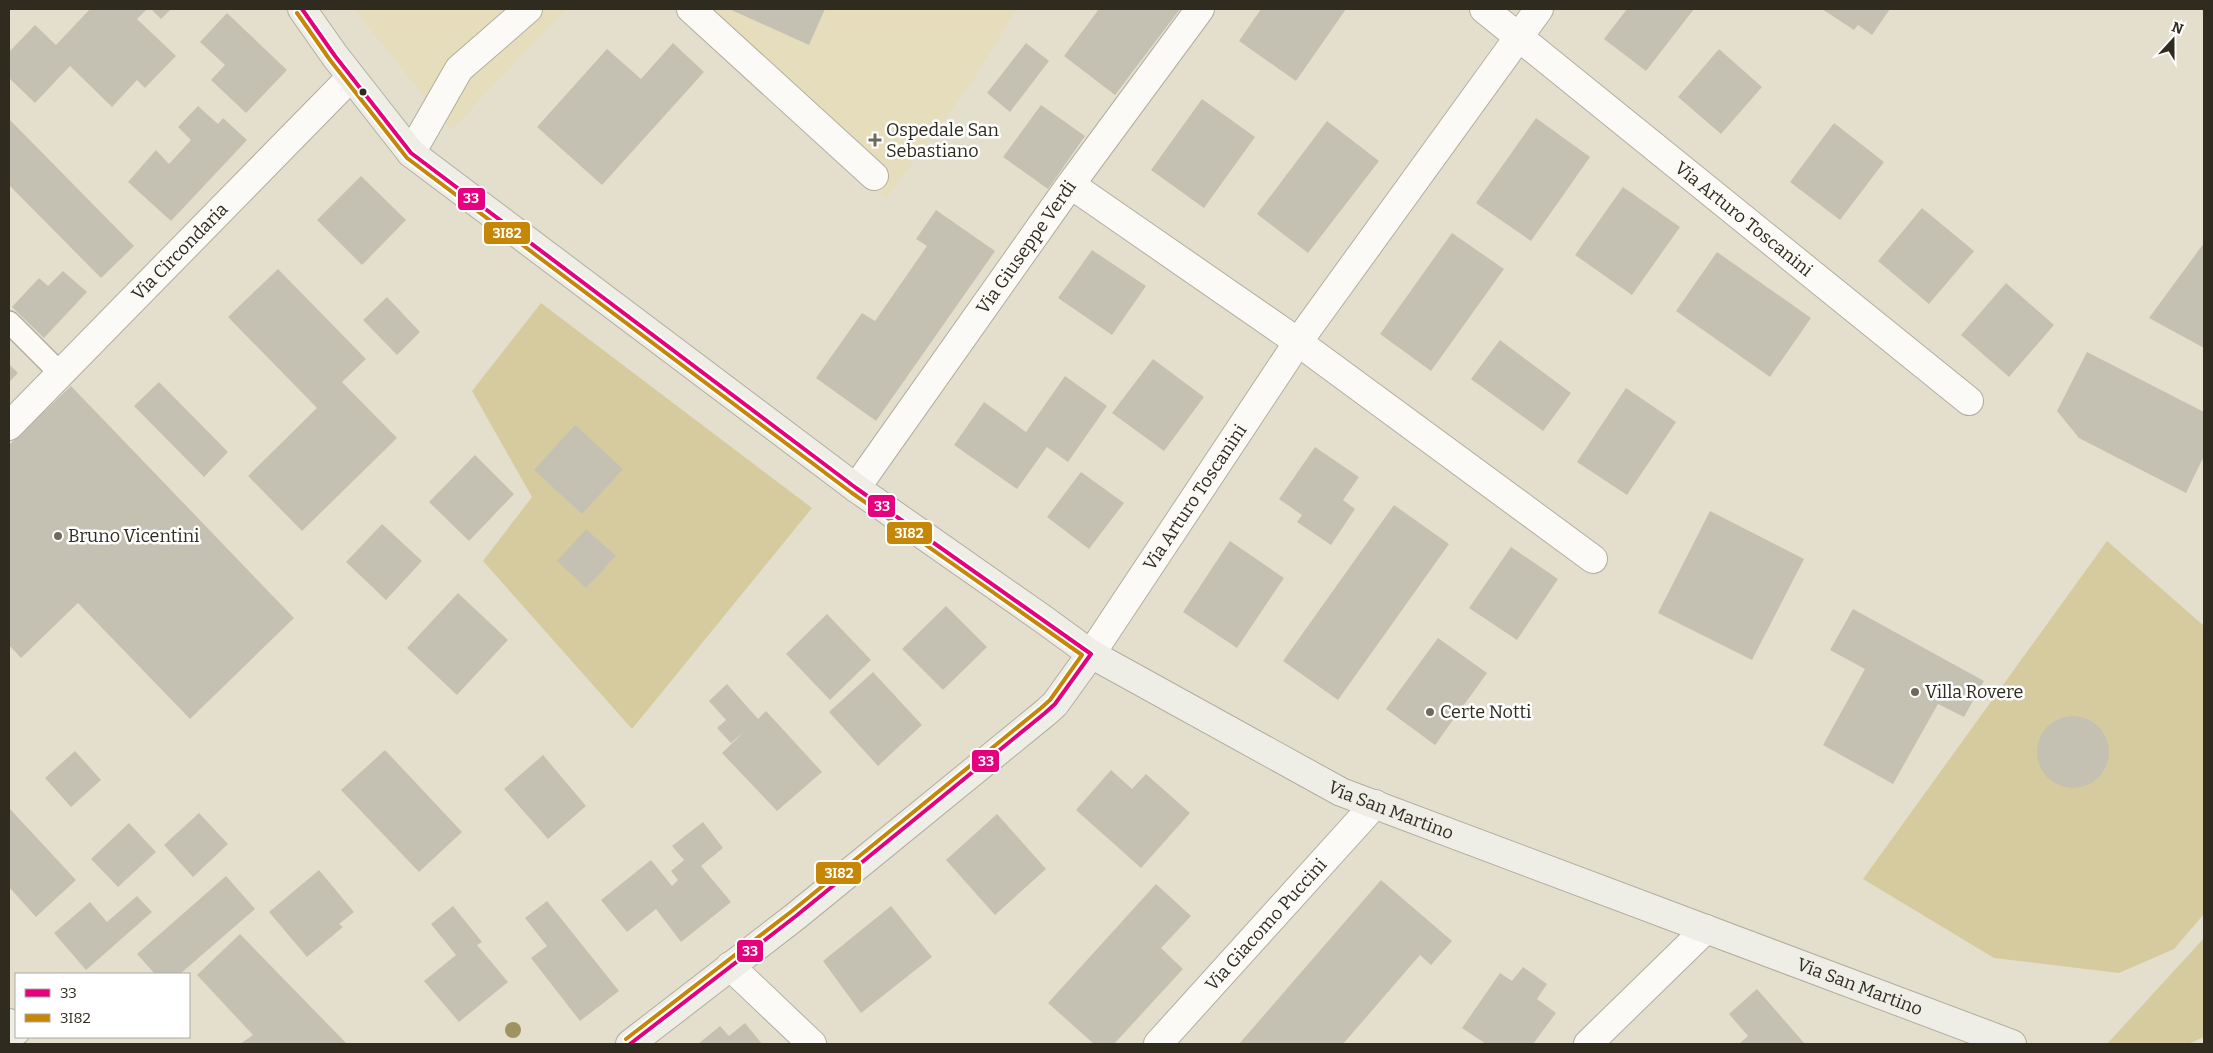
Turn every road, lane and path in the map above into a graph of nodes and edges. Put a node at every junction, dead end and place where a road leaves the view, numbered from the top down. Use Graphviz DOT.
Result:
graph roads {
  1 [pos="302,9"];
  2 [pos="528,9"];
  3 [pos="691,9"];
  4 [pos="1200,9"];
  5 [pos="1484,9"];
  6 [pos="1539,9"];
  7 [pos="1520,37"];
  8 [pos="351,77"];
  9 [pos="410,152"];
  10 [pos="874,176"];
  11 [pos="1080,191"];
  12 [pos="9,322"];
  13 [pos="1298,342"];
  14 [pos="61,374"];
  15 [pos="1969,401"];
  16 [pos="9,426"];
  17 [pos="856,488"];
  18 [pos="1593,559"];
  19 [pos="1091,654"];
  20 [pos="1375,804"];
  21 [pos="1706,929"];
  22 [pos="730,966"];
  23 [pos="630,1044"];
  24 [pos="812,1044"];
  25 [pos="1158,1044"];
  26 [pos="1588,1044"];
  27 [pos="2012,1044"];
  1 -- 8 [label="street"];
  2 -- 9 [label="street"];
  3 -- 10 [label="street"];
  4 -- 17 [label="street, Via Giuseppe Verdi"];
  5 -- 7 [label="street, Via Arturo Toscanini"];
  6 -- 7 [label="street, Via Arturo Toscanini"];
  7 -- 13 [label="street, Via Arturo Toscanini"];
  7 -- 15 [label="street, Via Arturo Toscanini"];
  8 -- 9 [label="street"];
  8 -- 14 [label="street, Via Circondaria"];
  9 -- 17 [label="street"];
  11 -- 13 [label="street"];
  12 -- 14 [label="lane"];
  13 -- 18 [label="street"];
  13 -- 19 [label="street, Via Arturo Toscanini"];
  14 -- 16 [label="street, Via Circondaria"];
  17 -- 19 [label="street"];
  19 -- 20 [label="street, Via San Martino"];
  19 -- 22 [label="street"];
  20 -- 21 [label="street, Via San Martino"];
  20 -- 25 [label="street, Via Giacomo Puccini"];
  21 -- 26 [label="street"];
  21 -- 27 [label="street, Via San Martino"];
  22 -- 23 [label="street"];
  22 -- 24 [label="street"];
}
